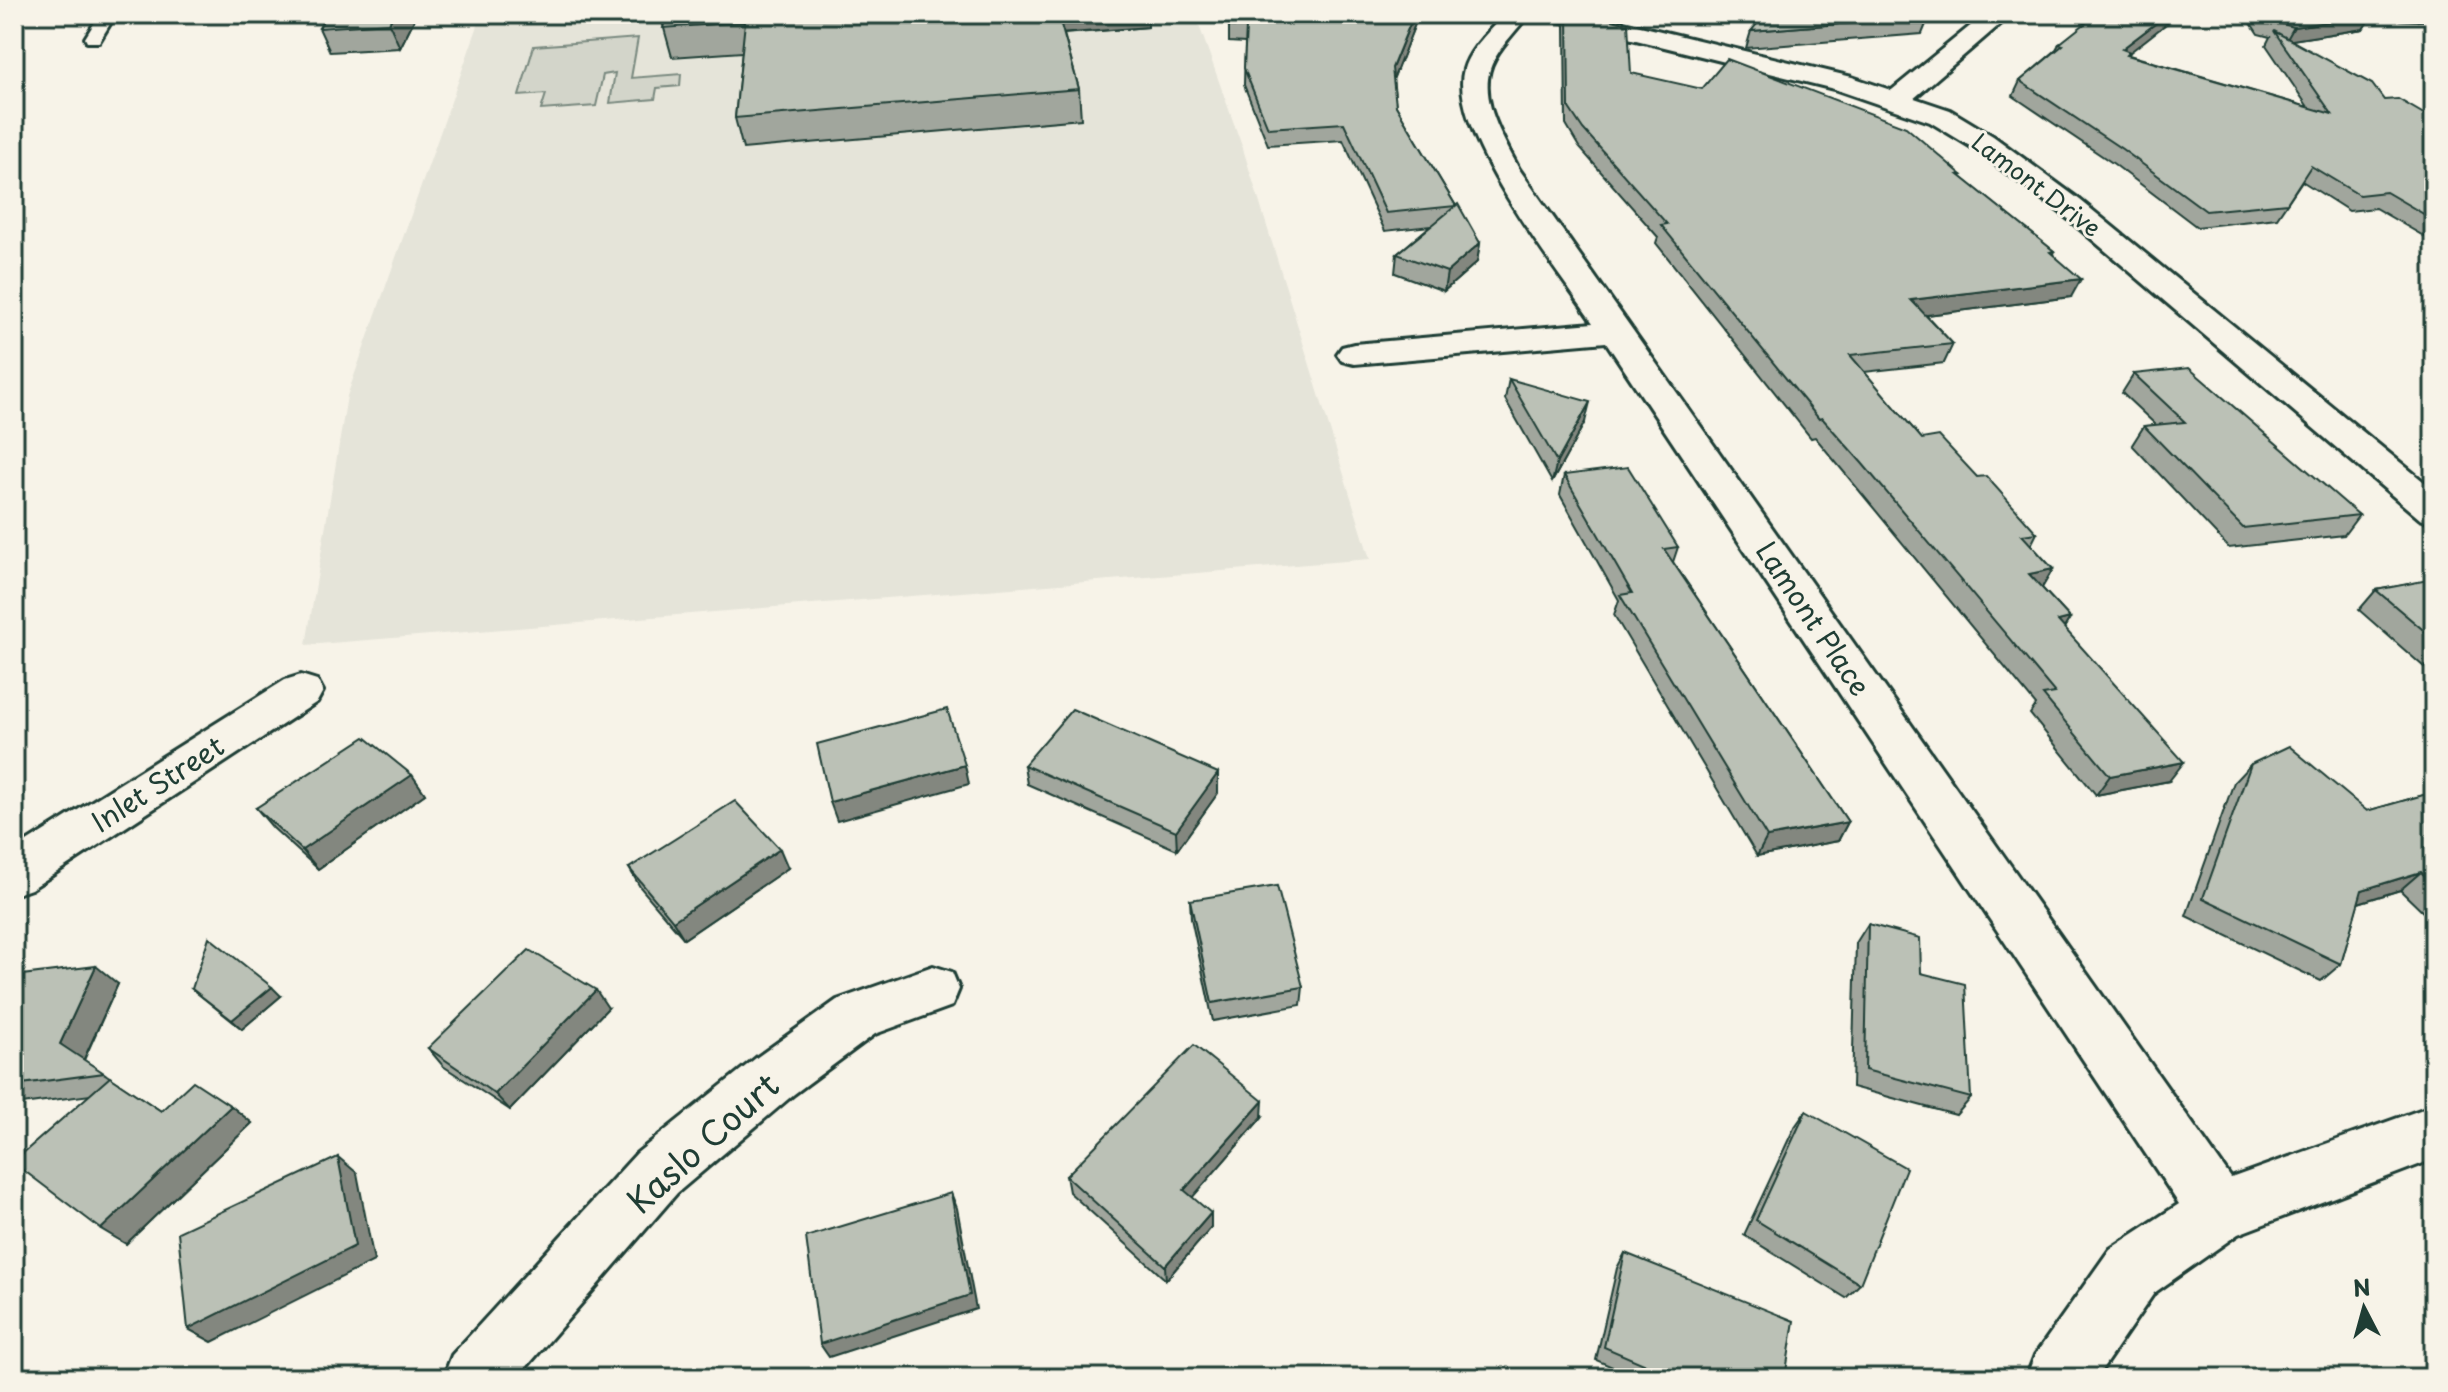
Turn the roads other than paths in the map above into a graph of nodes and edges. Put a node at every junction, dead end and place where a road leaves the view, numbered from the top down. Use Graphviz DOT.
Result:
graph roads {
  1 [pos="108,14"];
  2 [pos="1517,14"];
  3 [pos="1560,14"];
  4 [pos="2000,14"];
  5 [pos="93,38"];
  6 [pos="1896,100"];
  7 [pos="1618,331"];
  8 [pos="1354,354"];
  9 [pos="2434,510"];
  10 [pos="301,691"];
  11 [pos="14,875"];
  12 [pos="933,989"];
  13 [pos="2434,1132"];
  14 [pos="2219,1212"];
  15 [pos="475,1378"];
  16 [pos="2058,1378"];
  1 -- 5 [label="lane"];
  2 -- 7 [label="street, Lamont Place"];
  3 -- 6 [label="street, Lamont Drive"];
  4 -- 6 [label="street"];
  6 -- 9 [label="street, Lamont Drive"];
  7 -- 8 [label="street"];
  7 -- 14 [label="street, Lamont Place"];
  10 -- 11 [label="street, Inlet Street"];
  12 -- 15 [label="street, Kaslo Court"];
  13 -- 14 [label="street"];
  14 -- 16 [label="street"];
}
